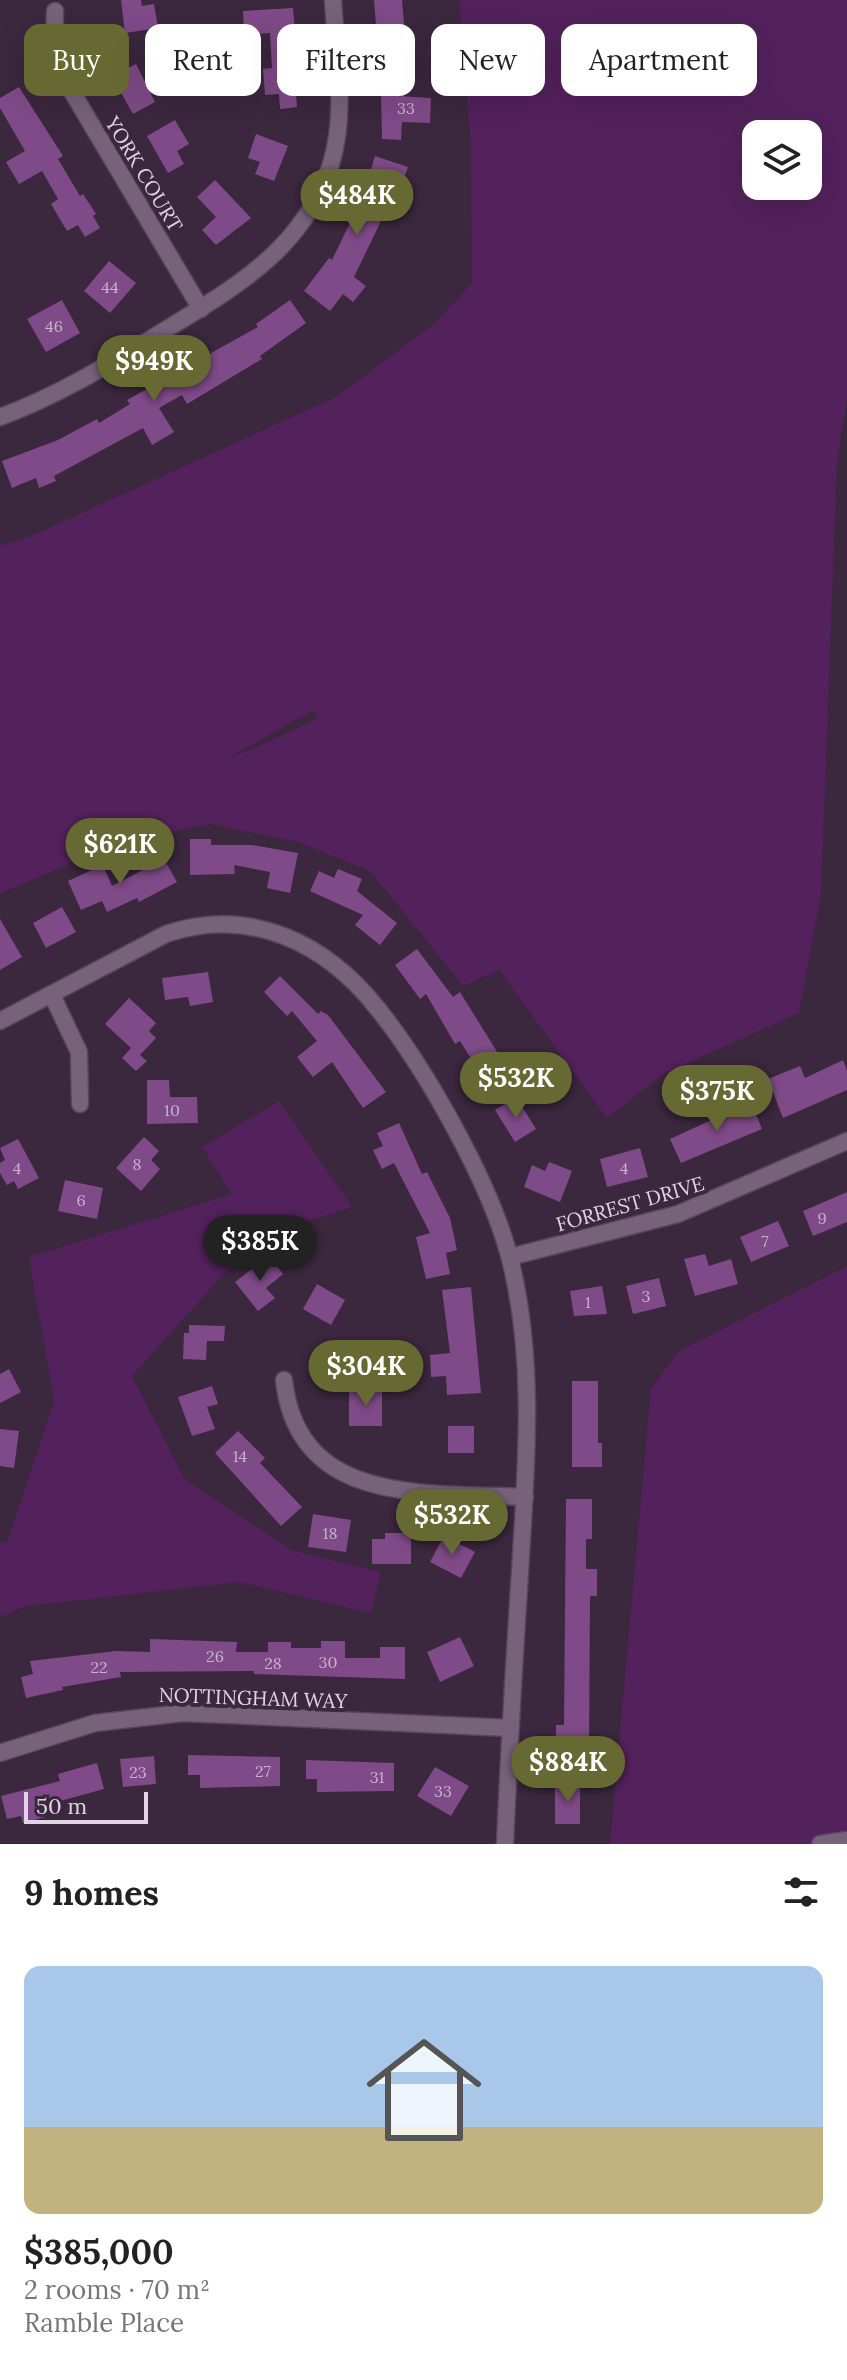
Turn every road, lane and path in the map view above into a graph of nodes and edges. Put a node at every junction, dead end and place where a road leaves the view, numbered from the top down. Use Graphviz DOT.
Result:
graph roads {
  1 [pos="333,0"];
  2 [pos="55,11"];
  3 [pos="201,309"];
  4 [pos="0,417"];
  5 [pos="52,995"];
  6 [pos="0,1021"];
  7 [pos="80,1104"];
  8 [pos="847,1141"];
  9 [pos="510,1257"];
  10 [pos="284,1380"];
  11 [pos="525,1497"];
  12 [pos="510,1728"];
  13 [pos="0,1753"];
  14 [pos="847,1840"];
  15 [pos="505,1844"];
  16 [pos="820,1844"];
  1 -- 3 [label="street"];
  2 -- 3 [label="street, YORK COURT"];
  3 -- 4 [label="street"];
  5 -- 6 [label="street"];
  5 -- 7 [label="street"];
  5 -- 9 [label="street"];
  8 -- 9 [label="street, FORREST DRIVE"];
  9 -- 11 [label="street"];
  10 -- 11 [label="street"];
  11 -- 12 [label="street"];
  12 -- 13 [label="street, NOTTINGHAM WAY"];
  12 -- 15 [label="street"];
  14 -- 16 [label="street"];
}
